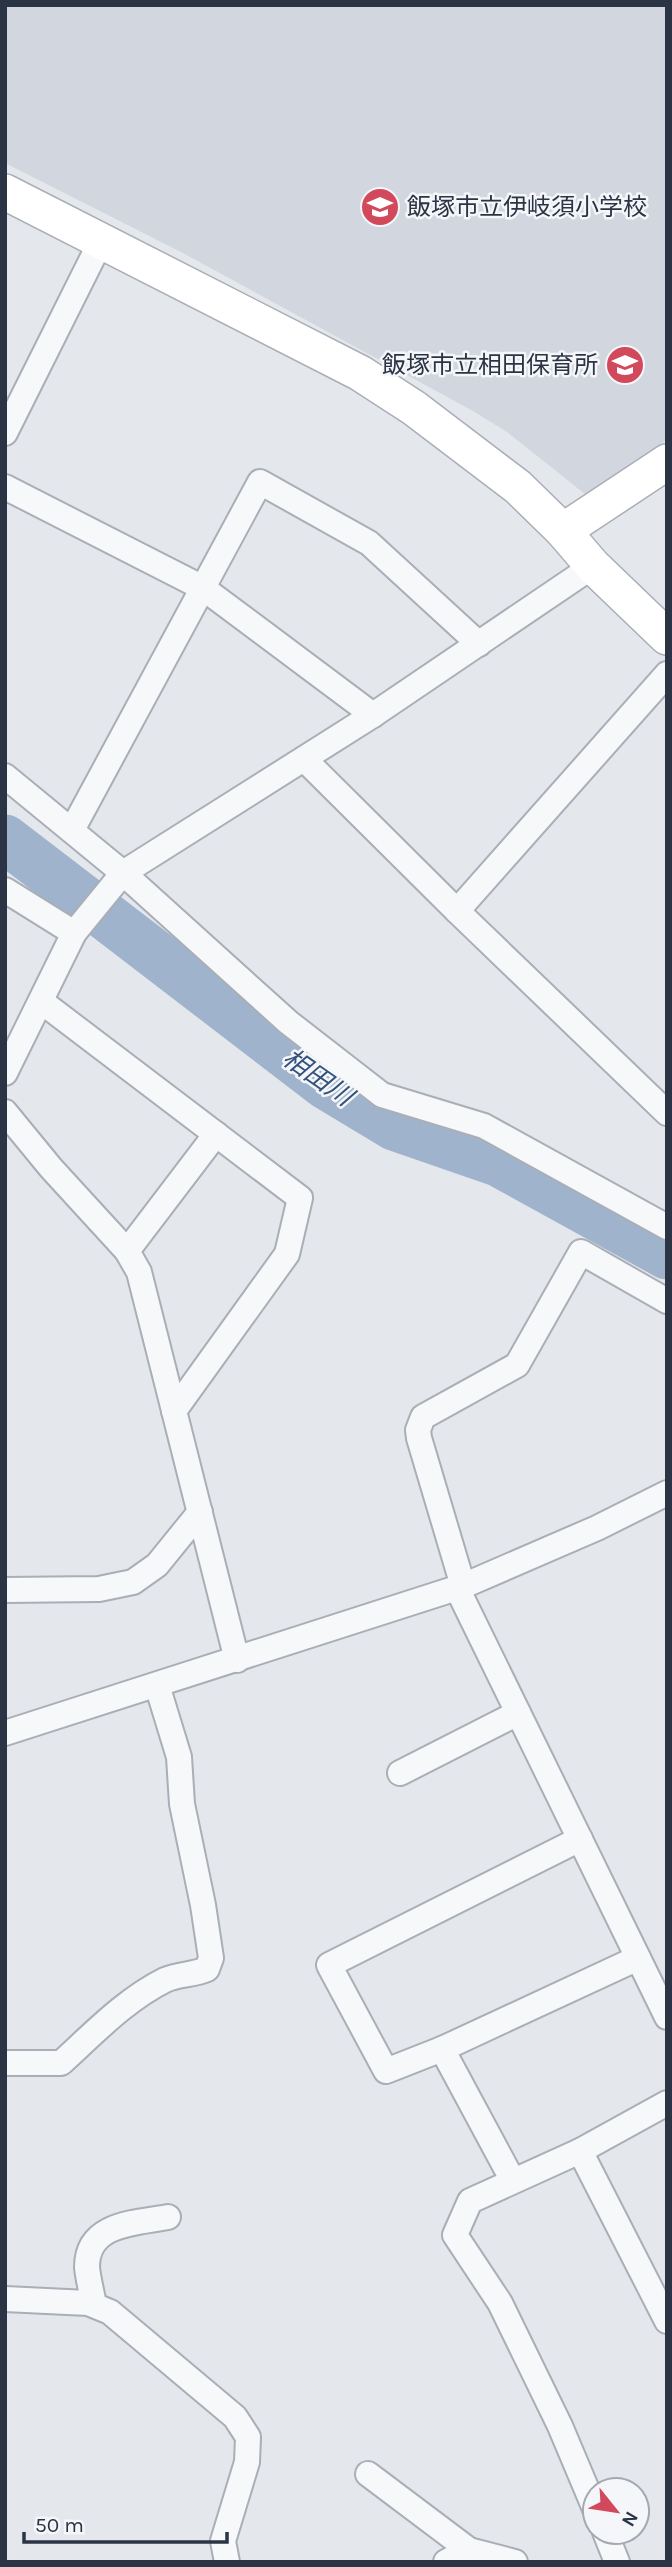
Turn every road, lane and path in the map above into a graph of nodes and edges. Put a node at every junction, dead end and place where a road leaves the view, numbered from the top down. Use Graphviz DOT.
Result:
graph roads {
  1 [pos="5,192"];
  2 [pos="101,241"];
  3 [pos="5,433"];
  4 [pos="667,462"];
  5 [pos="5,487"];
  6 [pos="563,531"];
  7 [pos="593,566"];
  8 [pos="203,588"];
  9 [pos="667,637"];
  10 [pos="479,644"];
  11 [pos="667,674"];
  12 [pos="373,715"];
  13 [pos="304,759"];
  14 [pos="5,776"];
  15 [pos="72,830"];
  16 [pos="123,873"];
  17 [pos="5,890"];
  18 [pos="457,911"];
  19 [pos="74,933"];
  20 [pos="42,1002"];
  21 [pos="5,1073"];
  22 [pos="5,1112"];
  23 [pos="667,1114"];
  24 [pos="216,1134"];
  25 [pos="667,1227"];
  26 [pos="127,1251"];
  27 [pos="667,1301"];
  28 [pos="174,1411"];
  29 [pos="667,1493"];
  30 [pos="200,1512"];
  31 [pos="460,1587"];
  32 [pos="5,1590"];
  33 [pos="237,1660"];
  34 [pos="157,1685"];
  35 [pos="518,1713"];
  36 [pos="5,1733"];
  37 [pos="400,1773"];
  38 [pos="580,1839"];
  39 [pos="638,1958"];
  40 [pos="667,2017"];
  41 [pos="442,2049"];
  42 [pos="5,2063"];
  43 [pos="667,2103"];
  44 [pos="580,2151"];
  45 [pos="513,2181"];
  46 [pos="168,2217"];
  47 [pos="5,2299"];
  48 [pos="94,2305"];
  49 [pos="667,2321"];
  50 [pos="368,2473"];
  51 [pos="581,2476"];
  52 [pos="469,2550"];
  53 [pos="227,2562"];
  54 [pos="446,2562"];
  55 [pos="515,2562"];
  1 -- 2 [label="street"];
  2 -- 3 [label="street"];
  2 -- 6 [label="street"];
  4 -- 6 [label="street"];
  5 -- 8 [label="street"];
  6 -- 7 [label="street"];
  7 -- 9 [label="street"];
  7 -- 10 [label="street"];
  8 -- 10 [label="street"];
  8 -- 12 [label="street"];
  8 -- 15 [label="street"];
  10 -- 12 [label="street"];
  11 -- 18 [label="street"];
  12 -- 13 [label="street"];
  13 -- 16 [label="street"];
  13 -- 18 [label="street"];
  14 -- 15 [label="street"];
  15 -- 16 [label="street"];
  16 -- 19 [label="street"];
  16 -- 25 [label="street"];
  17 -- 19 [label="street"];
  18 -- 23 [label="street"];
  19 -- 20 [label="street"];
  20 -- 21 [label="street"];
  20 -- 24 [label="street"];
  22 -- 26 [label="street"];
  24 -- 26 [label="street"];
  24 -- 28 [label="street"];
  26 -- 28 [label="street"];
  27 -- 31 [label="street"];
  28 -- 30 [label="street"];
  29 -- 31 [label="street"];
  30 -- 32 [label="street"];
  30 -- 33 [label="street"];
  31 -- 33 [label="street"];
  31 -- 35 [label="street"];
  33 -- 34 [label="street"];
  34 -- 36 [label="street"];
  34 -- 42 [label="street"];
  35 -- 37 [label="street"];
  35 -- 38 [label="street"];
  38 -- 39 [label="street"];
  38 -- 41 [label="street"];
  39 -- 40 [label="street"];
  39 -- 41 [label="street"];
  41 -- 45 [label="street"];
  43 -- 44 [label="street"];
  44 -- 45 [label="street"];
  44 -- 49 [label="street"];
  45 -- 51 [label="street"];
  46 -- 48 [label="street"];
  47 -- 48 [label="street"];
  48 -- 53 [label="street"];
  50 -- 52 [label="street"];
  52 -- 54 [label="street"];
  52 -- 55 [label="street"];
}
